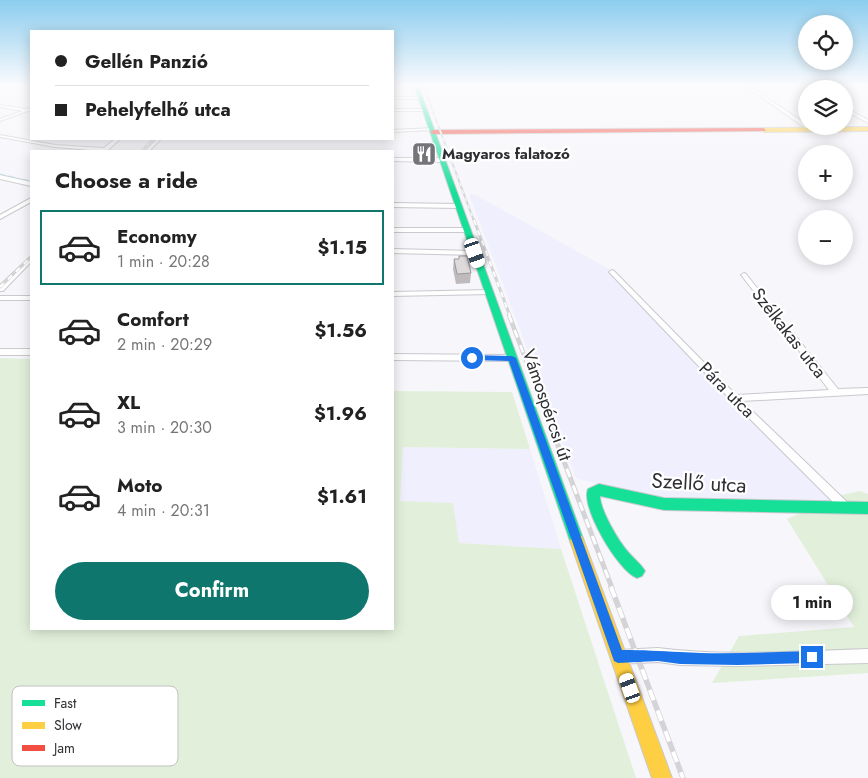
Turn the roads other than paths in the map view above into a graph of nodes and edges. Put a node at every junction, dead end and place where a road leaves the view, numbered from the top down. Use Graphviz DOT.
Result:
graph roads {
  1 [pos="430,121"];
  2 [pos="798,129"];
  3 [pos="853,129"];
  4 [pos="868,129"];
  5 [pos="394,131"];
  6 [pos="433,131"];
  7 [pos="0,136"];
  8 [pos="117,140"];
  9 [pos="158,140"];
  10 [pos="94,150"];
  11 [pos="105,150"];
  12 [pos="149,150"];
  13 [pos="394,159"];
  14 [pos="443,160"];
  15 [pos="0,177"];
  16 [pos="30,184"];
  17 [pos="30,201"];
  18 [pos="394,205"];
  19 [pos="459,206"];
  20 [pos="0,217"];
  21 [pos="394,230"];
  22 [pos="468,230"];
  23 [pos="394,251"];
  24 [pos="475,253"];
  25 [pos="30,260"];
  26 [pos="612,272"];
  27 [pos="744,275"];
  28 [pos="0,289"];
  29 [pos="489,292"];
  30 [pos="394,294"];
  31 [pos="0,298"];
  32 [pos="30,298"];
  33 [pos="0,352"];
  34 [pos="30,352"];
  35 [pos="394,357"];
  36 [pos="512,358"];
  37 [pos="835,391"];
  38 [pos="868,391"];
  39 [pos="734,398"];
  40 [pos="844,506"];
  41 [pos="868,508"];
  42 [pos="637,571"];
  43 [pos="618,656"];
  44 [pos="868,656"];
  45 [pos="662,778"];
  1 -- 6 [label="main road, Vámospércsi út"];
  2 -- 6 [label="main road"];
  3 -- 4 [label="main road"];
  5 -- 6 [label="street"];
  6 -- 14 [label="main road, Vámospércsi út"];
  7 -- 10 [label="street"];
  8 -- 11 [label="street"];
  9 -- 12 [label="street"];
  13 -- 14 [label="street"];
  14 -- 19 [label="main road, Vámospércsi út"];
  15 -- 16 [label="street"];
  17 -- 20 [label="street"];
  18 -- 19 [label="street"];
  19 -- 22 [label="main road, Vámospércsi út"];
  21 -- 22 [label="street"];
  22 -- 24 [label="main road, Vámospércsi út"];
  23 -- 24 [label="street"];
  24 -- 29 [label="main road, Vámospércsi út"];
  25 -- 28 [label="street"];
  26 -- 39 [label="street, Pára utca"];
  27 -- 37 [label="street, Szélkakas utca"];
  29 -- 30 [label="street"];
  29 -- 36 [label="main road, Vámospércsi út"];
  31 -- 32 [label="street"];
  33 -- 34 [label="street"];
  35 -- 36 [label="street"];
  36 -- 43 [label="main road, Vámospércsi út"];
  37 -- 38 [label="street"];
  37 -- 39 [label="street"];
  39 -- 40 [label="street, Pára utca"];
  40 -- 41 [label="main road, Szellő utca"];
  40 -- 42 [label="main road, Szellő utca"];
  43 -- 44 [label="street"];
  43 -- 45 [label="main road, Vámospércsi út"];
}
